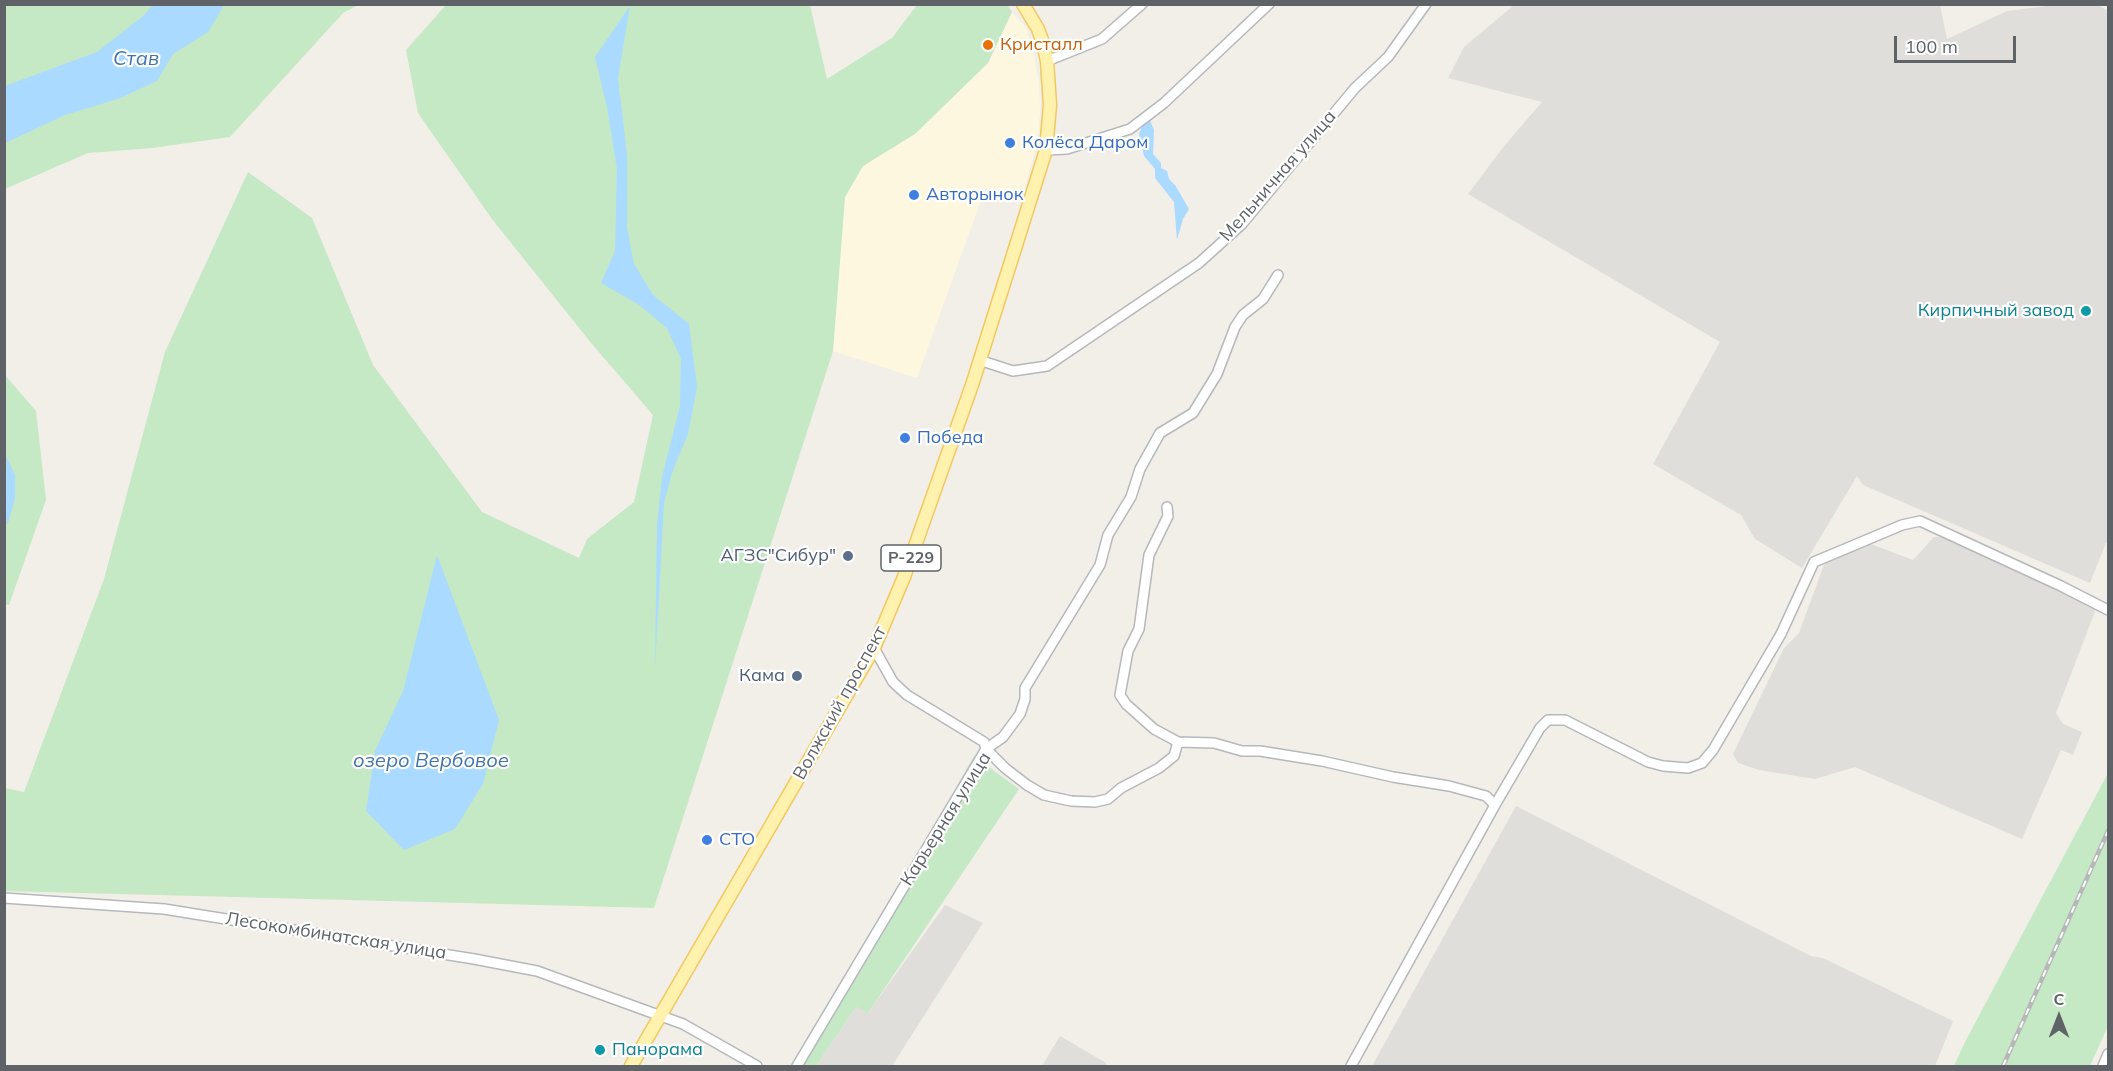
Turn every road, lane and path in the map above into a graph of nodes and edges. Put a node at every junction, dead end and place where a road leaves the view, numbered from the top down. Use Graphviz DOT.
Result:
graph roads {
  1 [pos="1023,4"];
  2 [pos="1142,4"];
  3 [pos="1269,4"];
  4 [pos="1426,4"];
  5 [pos="1047,61"];
  6 [pos="1046,150"];
  7 [pos="1278,275"];
  8 [pos="979,360"];
  9 [pos="1167,507"];
  10 [pos="2109,610"];
  11 [pos="874,648"];
  12 [pos="1178,742"];
  13 [pos="986,749"];
  14 [pos="1495,805"];
  15 [pos="4,898"];
  16 [pos="659,1017"];
  17 [pos="2109,1054"];
  18 [pos="631,1066"];
  19 [pos="757,1066"];
  20 [pos="797,1066"];
  21 [pos="1351,1066"];
  22 [pos="2103,1066"];
  1 -- 5 [label="main road, Волжский проспект / Р-229"];
  2 -- 5 [label="street"];
  3 -- 6 [label="street"];
  4 -- 8 [label="street, Мельничная улица"];
  5 -- 6 [label="main road, Волжский проспект / Р-229"];
  6 -- 8 [label="main road, Волжский проспект / Р-229"];
  7 -- 13 [label="street, Карьерная улица"];
  8 -- 11 [label="main road, Волжский проспект / Р-229"];
  9 -- 12 [label="street"];
  10 -- 14 [label="street"];
  11 -- 13 [label="street"];
  11 -- 16 [label="main road, Волжский проспект / Р-229"];
  12 -- 13 [label="street"];
  12 -- 14 [label="street"];
  13 -- 20 [label="street, Карьерная улица"];
  14 -- 21 [label="street"];
  15 -- 16 [label="street, Лесокомбинатская улица"];
  16 -- 18 [label="main road, Волжский проспект / Р-229"];
  16 -- 19 [label="street, Лесокомбинатская улица"];
  17 -- 22 [label="street"];
}
